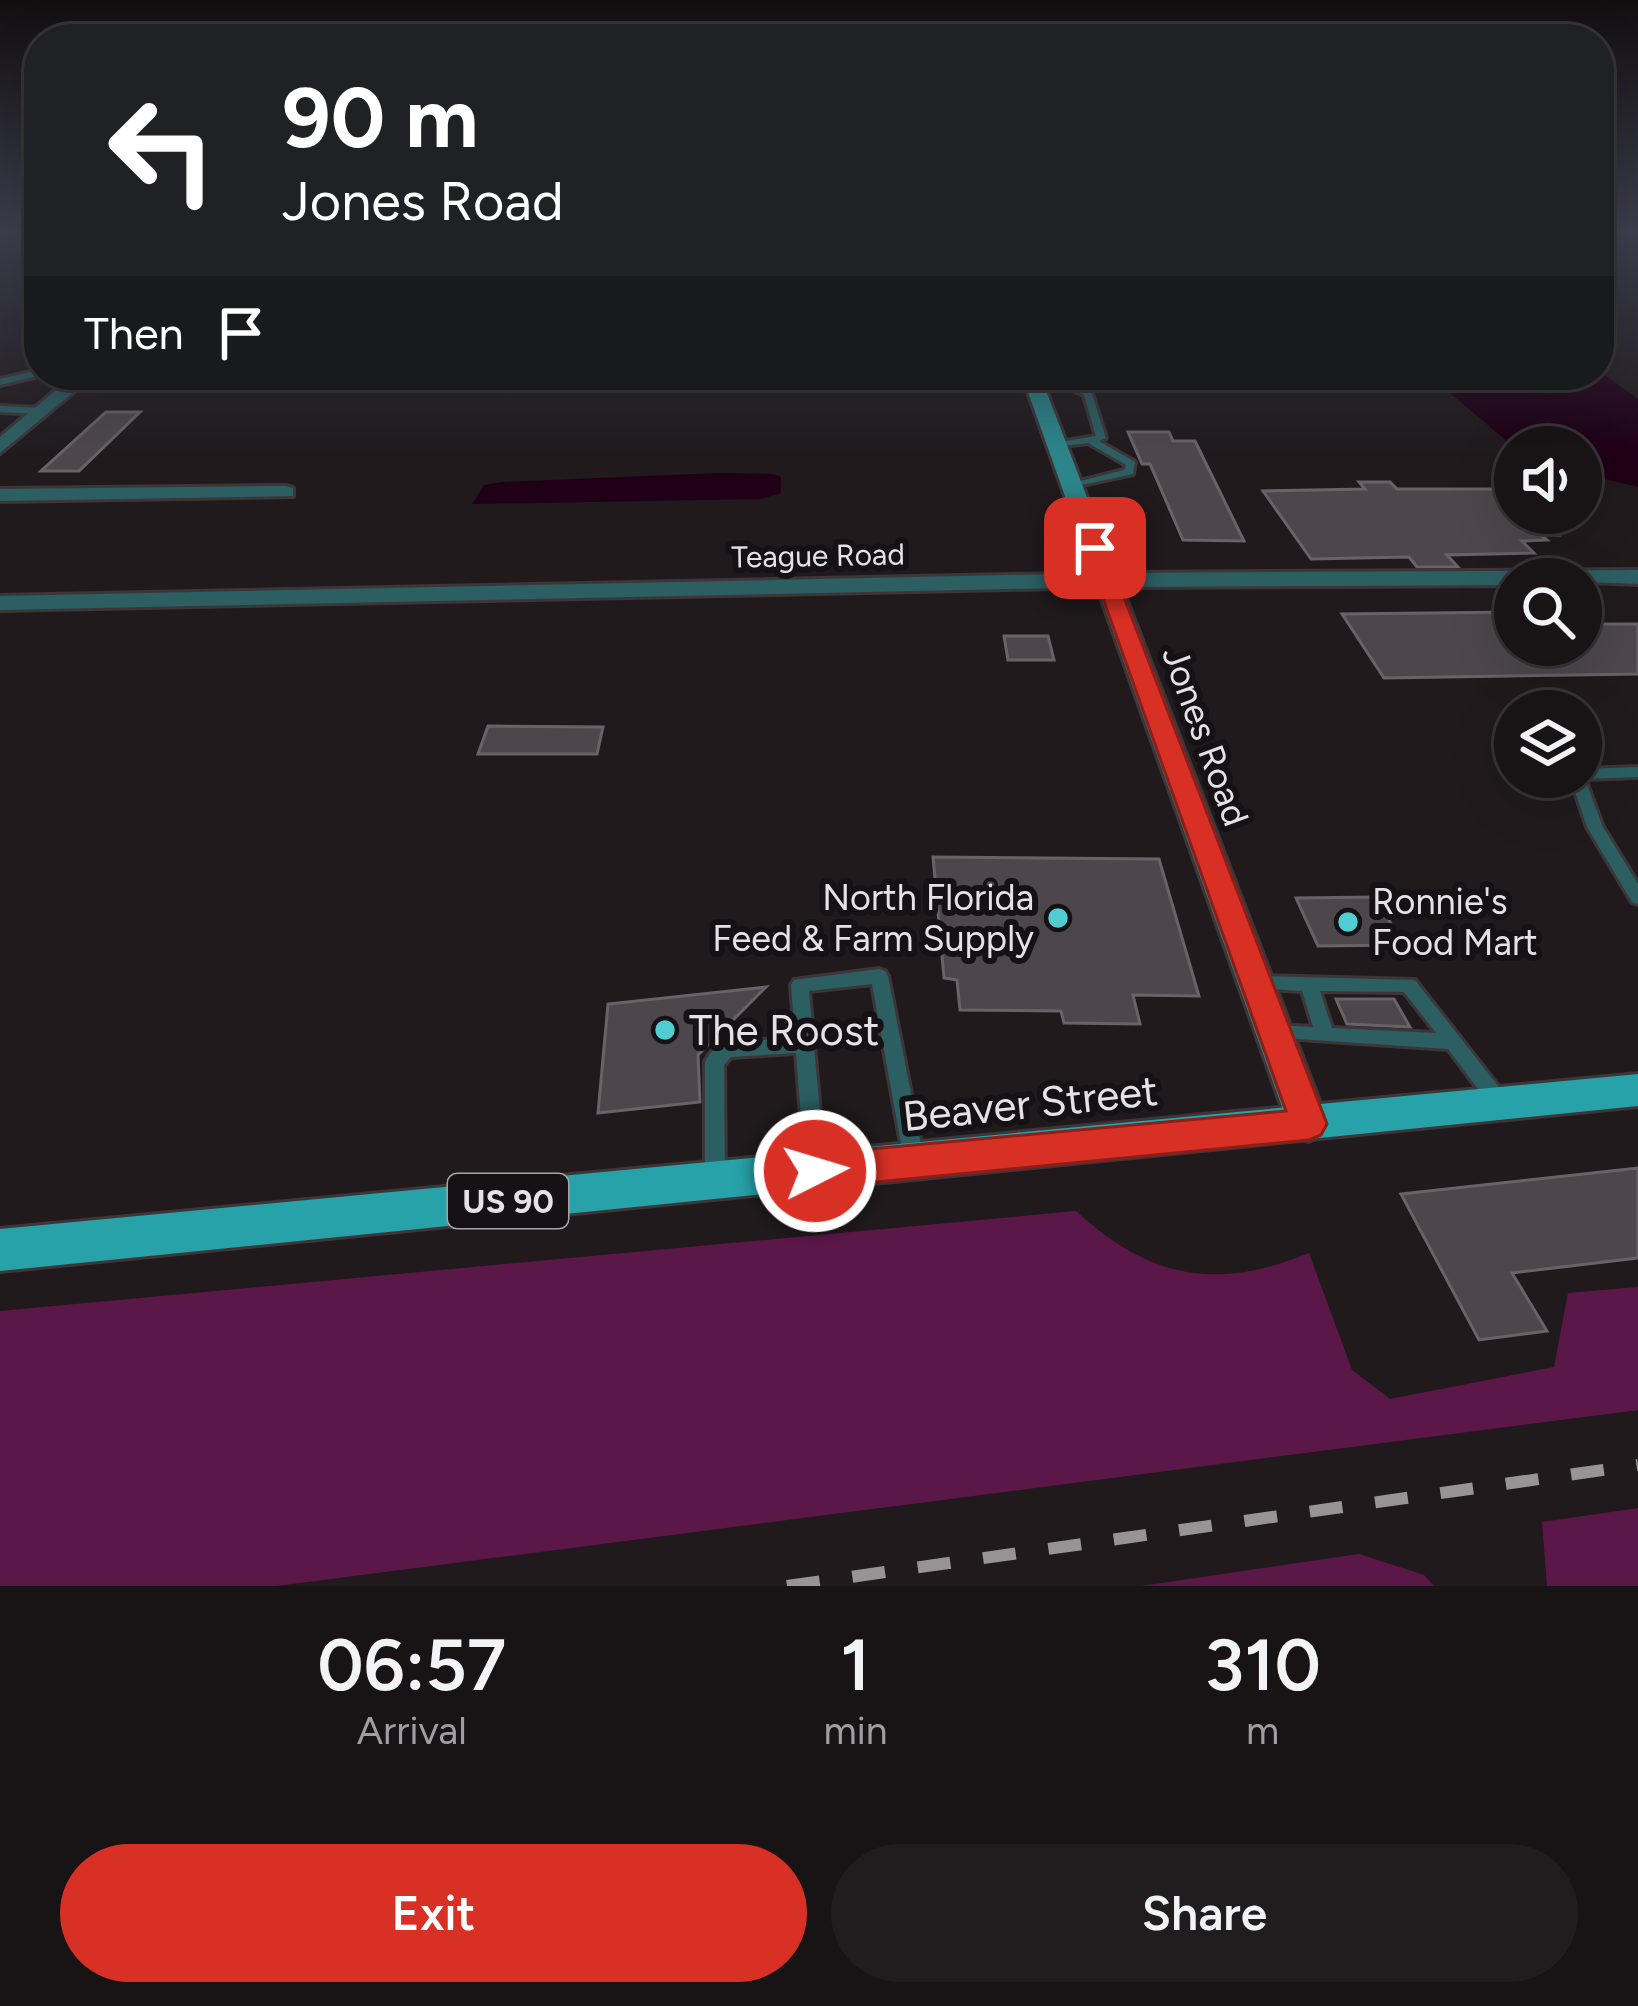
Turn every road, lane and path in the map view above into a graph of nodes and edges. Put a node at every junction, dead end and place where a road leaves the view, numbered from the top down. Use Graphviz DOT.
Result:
graph roads {
  1 [pos="67,390"];
  2 [pos="1037,390"];
  3 [pos="1082,390"];
  4 [pos="0,409"];
  5 [pos="41,412"];
  6 [pos="1091,441"];
  7 [pos="1057,445"];
  8 [pos="0,446"];
  9 [pos="1072,486"];
  10 [pos="286,492"];
  11 [pos="0,495"];
  12 [pos="1638,577"];
  13 [pos="1107,580"];
  14 [pos="0,603"];
  15 [pos="1638,772"];
  16 [pos="1602,774"];
  17 [pos="1586,798"];
  18 [pos="1638,898"];
  19 [pos="1256,983"];
  20 [pos="1308,983"];
  21 [pos="1275,1032"];
  22 [pos="1325,1034"];
  23 [pos="1453,1042"];
  24 [pos="805,1045"];
  25 [pos="1638,1090"];
  26 [pos="1501,1104"];
  27 [pos="1309,1124"];
  28 [pos="915,1162"];
  29 [pos="815,1171"];
  30 [pos="716,1181"];
  31 [pos="0,1250"];
  1 -- 5 [label="street"];
  2 -- 7 [label="street, Jones Road"];
  3 -- 6 [label="lane"];
  4 -- 5 [label="lane"];
  5 -- 8 [label="street"];
  6 -- 7 [label="lane"];
  6 -- 9 [label="lane"];
  7 -- 9 [label="street, Jones Road"];
  9 -- 13 [label="street, Jones Road"];
  10 -- 11 [label="street"];
  12 -- 13 [label="street, Teague Road"];
  13 -- 14 [label="street, Teague Road"];
  13 -- 19 [label="street, Jones Road"];
  15 -- 16 [label="lane"];
  17 -- 18 [label="lane"];
  19 -- 20 [label="lane"];
  19 -- 21 [label="street, Jones Road"];
  20 -- 22 [label="lane"];
  20 -- 23 [label="lane"];
  21 -- 22 [label="lane"];
  21 -- 27 [label="street, Jones Road"];
  22 -- 23 [label="lane"];
  23 -- 26 [label="lane"];
  24 -- 28 [label="lane"];
  24 -- 29 [label="lane"];
  24 -- 30 [label="lane"];
  25 -- 26 [label="main road, Beaver Street / US 90"];
  26 -- 27 [label="main road, Beaver Street / US 90"];
  27 -- 28 [label="main road, Beaver Street / US 90"];
  28 -- 29 [label="main road, Beaver Street / US 90"];
  29 -- 30 [label="main road, Beaver Street / US 90"];
  30 -- 31 [label="main road, Beaver Street / US 90"];
}
